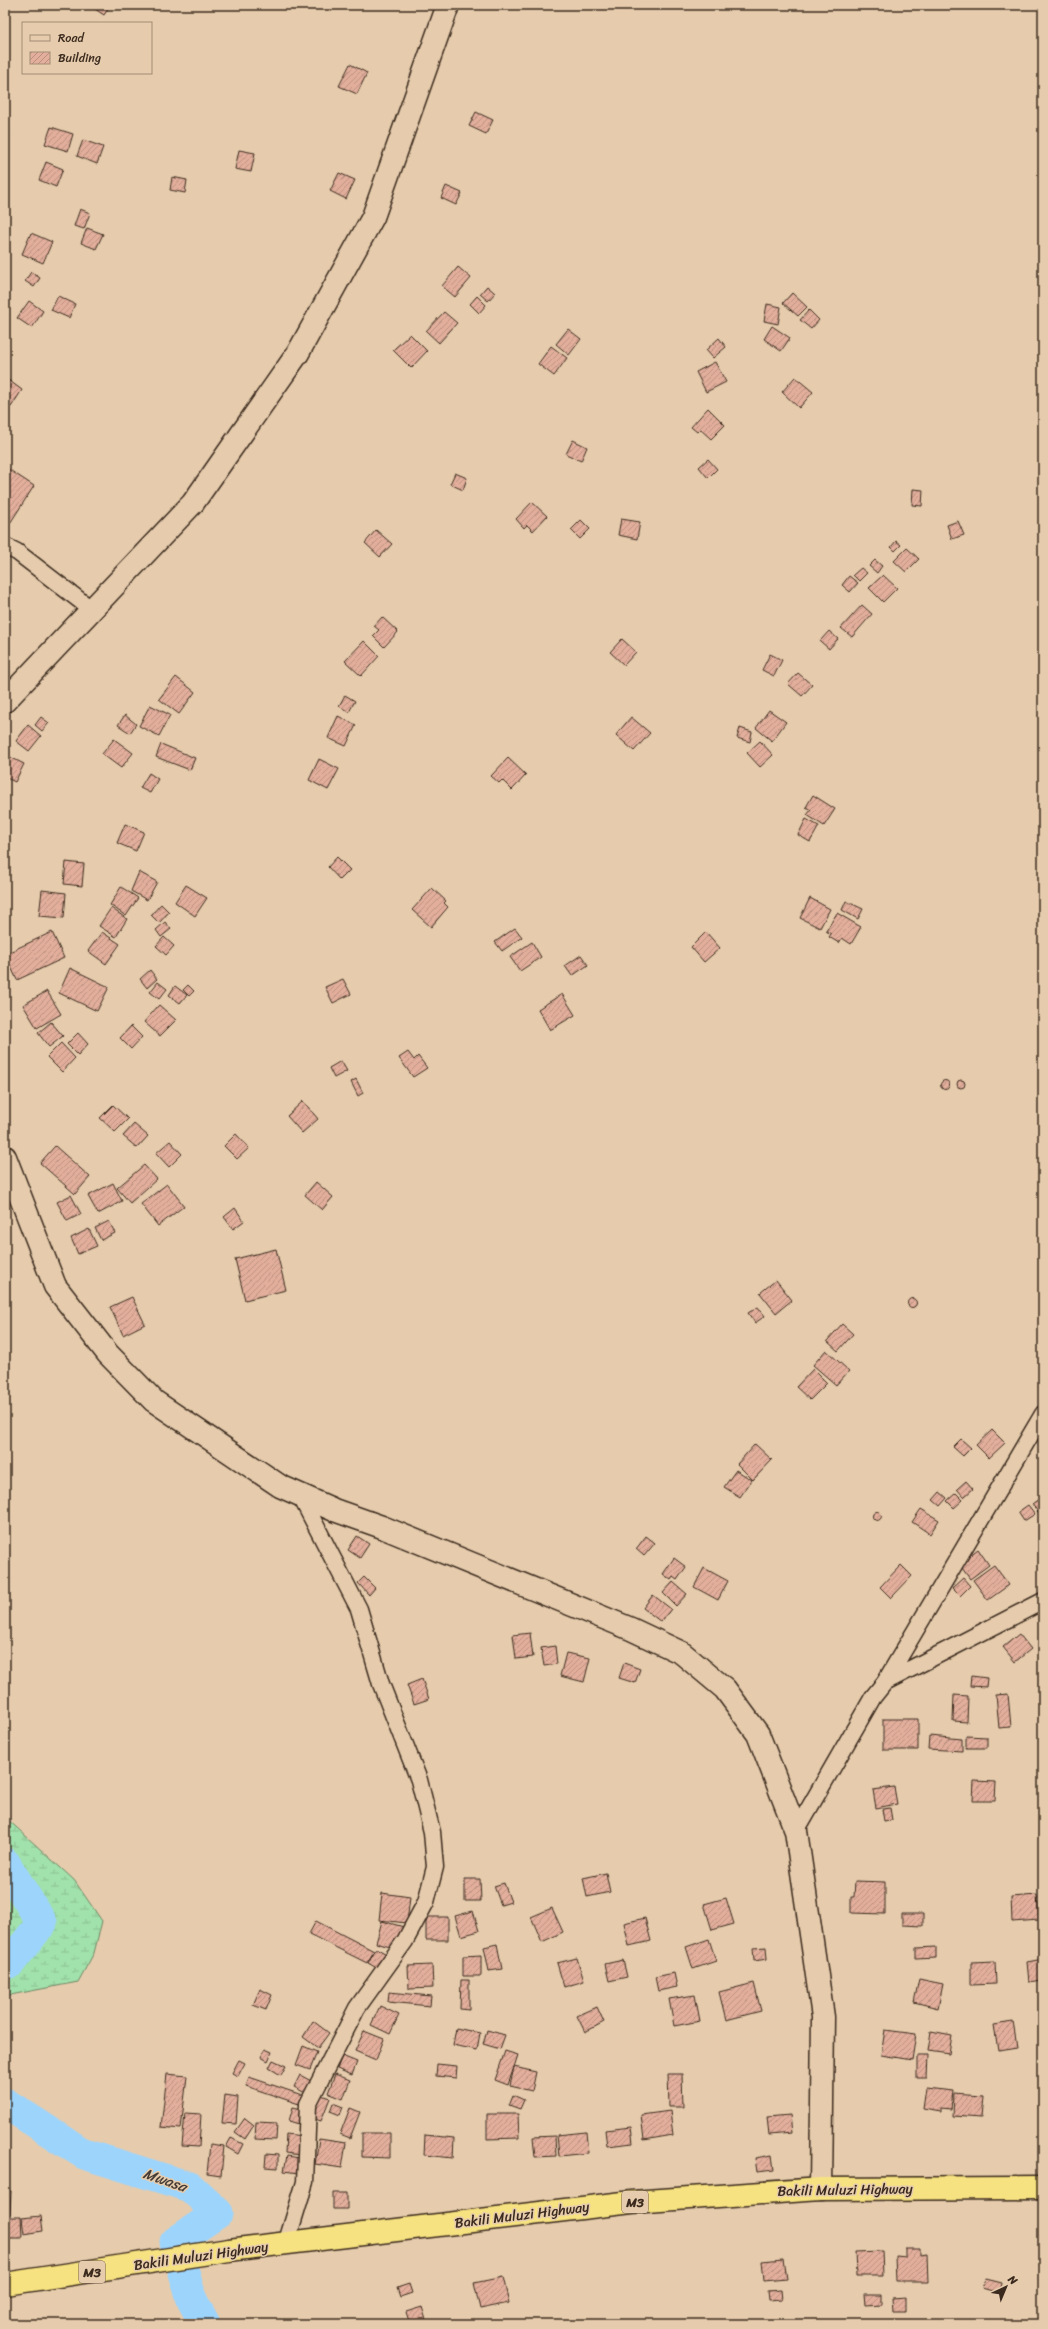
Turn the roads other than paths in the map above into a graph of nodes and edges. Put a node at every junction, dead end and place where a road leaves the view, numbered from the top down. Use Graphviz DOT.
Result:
graph roads {
  1 [pos="448,5"];
  2 [pos="5,546"];
  3 [pos="91,609"];
  4 [pos="5,701"];
  5 [pos="5,1157"];
  6 [pos="1043,1414"];
  7 [pos="300,1495"];
  8 [pos="1043,1601"];
  9 [pos="885,1682"];
  10 [pos="796,1831"];
  11 [pos="1043,2188"];
  12 [pos="821,2189"];
  13 [pos="286,2244"];
  14 [pos="5,2284"];
  1 -- 3 [label="street"];
  2 -- 3 [label="street"];
  3 -- 4 [label="street"];
  5 -- 7 [label="street"];
  6 -- 9 [label="street"];
  7 -- 10 [label="street"];
  7 -- 13 [label="street"];
  8 -- 9 [label="street"];
  9 -- 10 [label="street"];
  10 -- 12 [label="street"];
  11 -- 12 [label="highway, Bakili Muluzi Highway / M3"];
  12 -- 13 [label="highway, Bakili Muluzi Highway / M3"];
  13 -- 14 [label="highway, Bakili Muluzi Highway / M3"];
}
